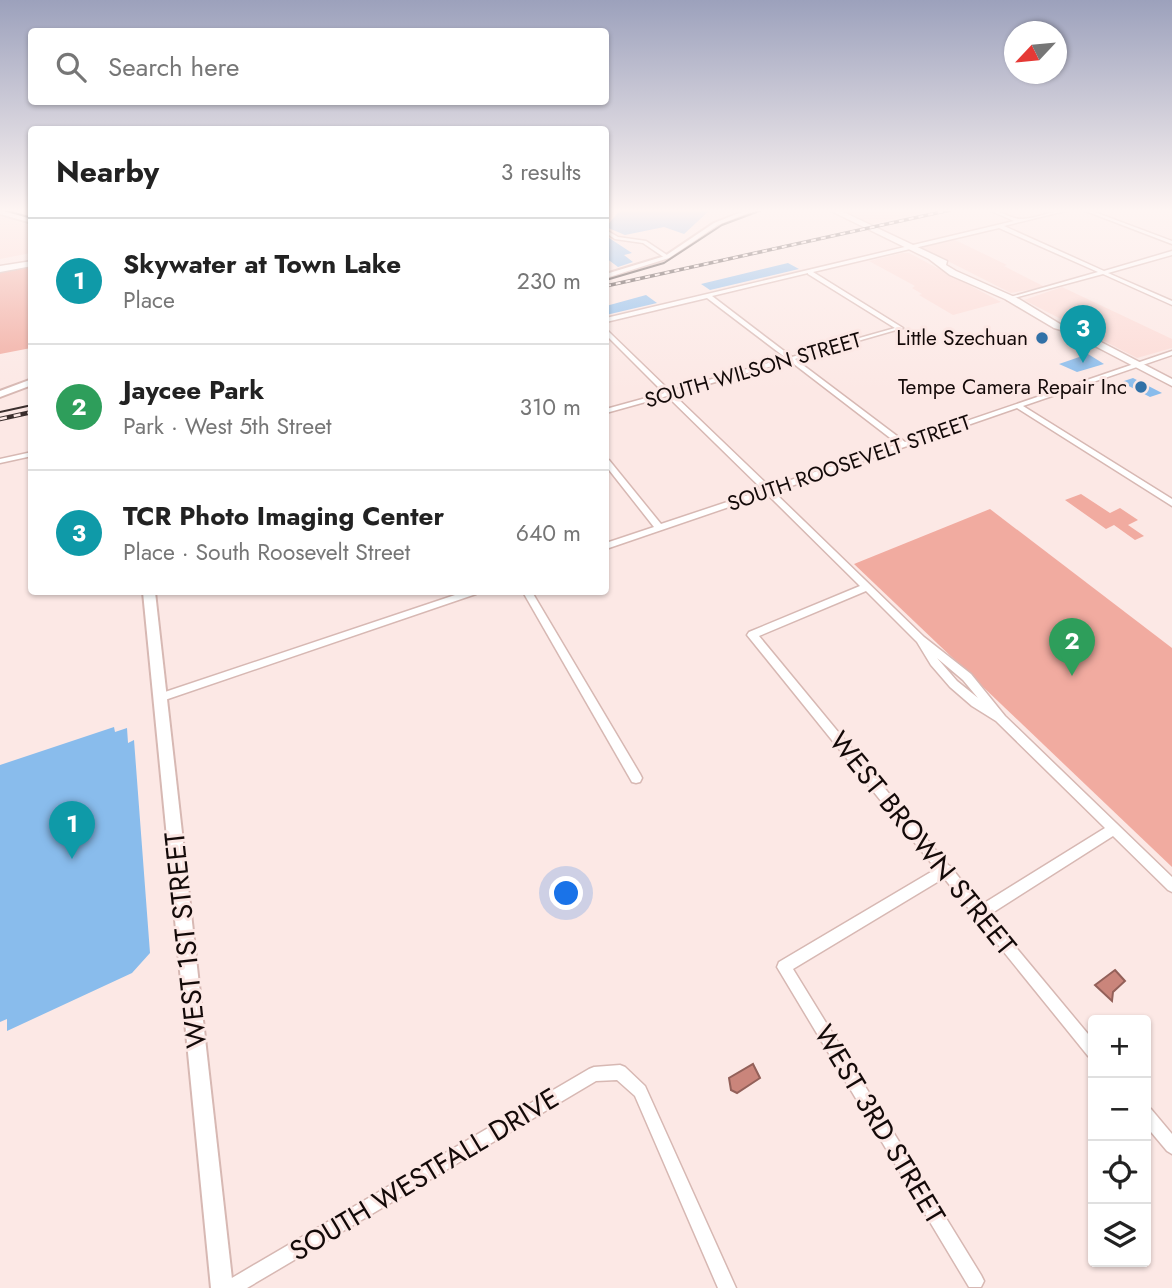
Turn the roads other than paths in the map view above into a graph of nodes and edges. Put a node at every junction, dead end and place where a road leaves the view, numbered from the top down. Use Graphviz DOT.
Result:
graph roads {
  1 [pos="822,270"];
  2 [pos="953,270"];
  3 [pos="1100,270"];
  4 [pos="1111,270"];
  5 [pos="1104,272"];
  6 [pos="810,273"];
  7 [pos="709,297"];
  8 [pos="1009,299"];
  9 [pos="1172,303"];
  10 [pos="609,319"];
  11 [pos="609,335"];
  12 [pos="1172,353"];
  13 [pos="792,360"];
  14 [pos="1137,365"];
  15 [pos="1172,383"];
  16 [pos="28,384"];
  17 [pos="28,390"];
  18 [pos="0,394"];
  19 [pos="668,394"];
  20 [pos="0,400"];
  21 [pos="1016,405"];
  22 [pos="609,410"];
  23 [pos="903,444"];
  24 [pos="28,454"];
  25 [pos="0,461"];
  26 [pos="609,466"];
  27 [pos="768,491"];
  28 [pos="1172,503"];
  29 [pos="659,528"];
  30 [pos="609,546"];
  31 [pos="867,587"];
  32 [pos="149,595"];
  33 [pos="464,595"];
  34 [pos="530,595"];
  35 [pos="159,698"];
  36 [pos="636,778"];
  37 [pos="1114,829"];
  38 [pos="946,870"];
  39 [pos="1172,886"];
  40 [pos="980,913"];
  41 [pos="1088,1045"];
  42 [pos="1151,1120"];
  43 [pos="1172,1146"];
  44 [pos="975,1281"];
  45 [pos="222,1288"];
  46 [pos="231,1288"];
  47 [pos="727,1288"];
  1 -- 6 [label="street"];
  2 -- 8 [label="main road"];
  3 -- 5 [label="street"];
  4 -- 5 [label="street"];
  5 -- 8 [label="street"];
  5 -- 9 [label="street"];
  6 -- 7 [label="street"];
  6 -- 13 [label="street, SOUTH WILSON STREET"];
  7 -- 10 [label="street"];
  7 -- 13 [label="street"];
  8 -- 14 [label="main road"];
  11 -- 19 [label="street"];
  12 -- 14 [label="street, SOUTH ROOSEVELT STREET"];
  13 -- 19 [label="street, SOUTH WILSON STREET"];
  13 -- 23 [label="street"];
  14 -- 15 [label="main road"];
  14 -- 21 [label="street, SOUTH ROOSEVELT STREET"];
  16 -- 18 [label="main road"];
  17 -- 20 [label="main road"];
  19 -- 22 [label="street, SOUTH WILSON STREET"];
  19 -- 27 [label="street"];
  21 -- 23 [label="street, SOUTH ROOSEVELT STREET"];
  21 -- 28 [label="street"];
  23 -- 27 [label="street, SOUTH ROOSEVELT STREET"];
  24 -- 25 [label="street"];
  26 -- 29 [label="street"];
  27 -- 29 [label="street, SOUTH ROOSEVELT STREET"];
  27 -- 31 [label="street"];
  29 -- 30 [label="street, SOUTH ROOSEVELT STREET"];
  31 -- 37 [label="street"];
  31 -- 38 [label="street, WEST BROWN STREET"];
  32 -- 35 [label="street, WEST 1ST STREET"];
  33 -- 35 [label="street"];
  34 -- 36 [label="street"];
  35 -- 45 [label="street, WEST 1ST STREET"];
  37 -- 39 [label="street"];
  37 -- 40 [label="street"];
  38 -- 40 [label="street, WEST BROWN STREET"];
  38 -- 44 [label="street, WEST 3RD STREET"];
  40 -- 41 [label="street, WEST BROWN STREET"];
  42 -- 43 [label="street"];
  46 -- 47 [label="street, SOUTH WESTFALL DRIVE"];
}
